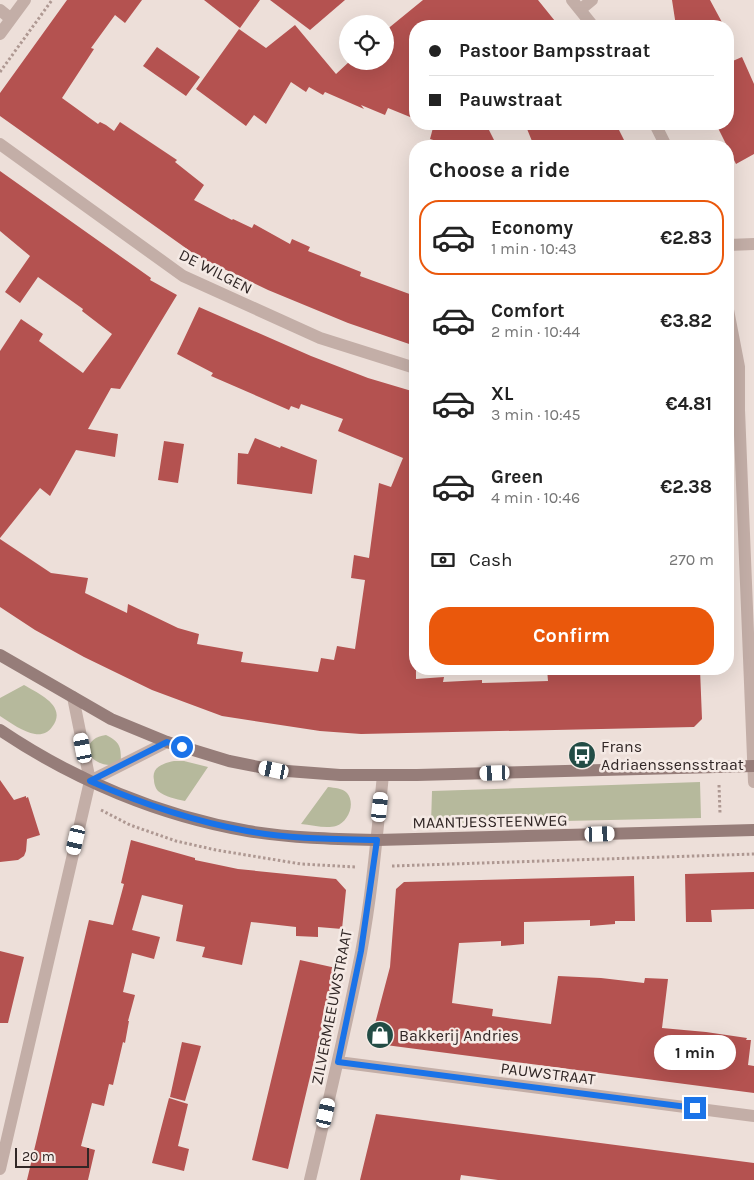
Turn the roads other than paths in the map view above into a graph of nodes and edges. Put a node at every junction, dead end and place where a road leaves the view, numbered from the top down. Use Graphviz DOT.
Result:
graph roads {
  1 [pos="25,0"];
  2 [pos="592,0"];
  3 [pos="576,5"];
  4 [pos="0,10"];
  5 [pos="11,18"];
  6 [pos="588,20"];
  7 [pos="0,34"];
  8 [pos="0,144"];
  9 [pos="754,244"];
  10 [pos="734,245"];
  11 [pos="734,338"];
  12 [pos="409,366"];
  13 [pos="734,404"];
  14 [pos="734,427"];
  15 [pos="0,655"];
  16 [pos="73,697"];
  17 [pos="0,730"];
  18 [pos="167,742"];
  19 [pos="754,766"];
  20 [pos="384,775"];
  21 [pos="90,781"];
  22 [pos="754,782"];
  23 [pos="754,830"];
  24 [pos="377,840"];
  25 [pos="338,1062"];
  26 [pos="754,1116"];
  27 [pos="0,1169"];
  28 [pos="310,1180"];
  1 -- 5 [label="street"];
  2 -- 3 [label="street"];
  3 -- 6 [label="street"];
  4 -- 5 [label="street"];
  5 -- 7 [label="street"];
  8 -- 12 [label="street, DE WILGEN"];
  9 -- 10 [label="street"];
  11 -- 13 [label="street"];
  14 -- 19 [label="street"];
  15 -- 16 [label="street"];
  16 -- 18 [label="street"];
  16 -- 21 [label="street"];
  17 -- 21 [label="street, MAANTJESSTEENWEG"];
  18 -- 20 [label="street"];
  18 -- 21 [label="street"];
  19 -- 20 [label="street"];
  19 -- 22 [label="street"];
  20 -- 24 [label="street"];
  21 -- 24 [label="street, MAANTJESSTEENWEG"];
  21 -- 27 [label="street"];
  23 -- 24 [label="street, MAANTJESSTEENWEG"];
  24 -- 25 [label="street, ZILVERMEEUWSTRAAT"];
  25 -- 26 [label="street, PAUWSTRAAT"];
  25 -- 28 [label="street, ZILVERMEEUWSTRAAT"];
}
